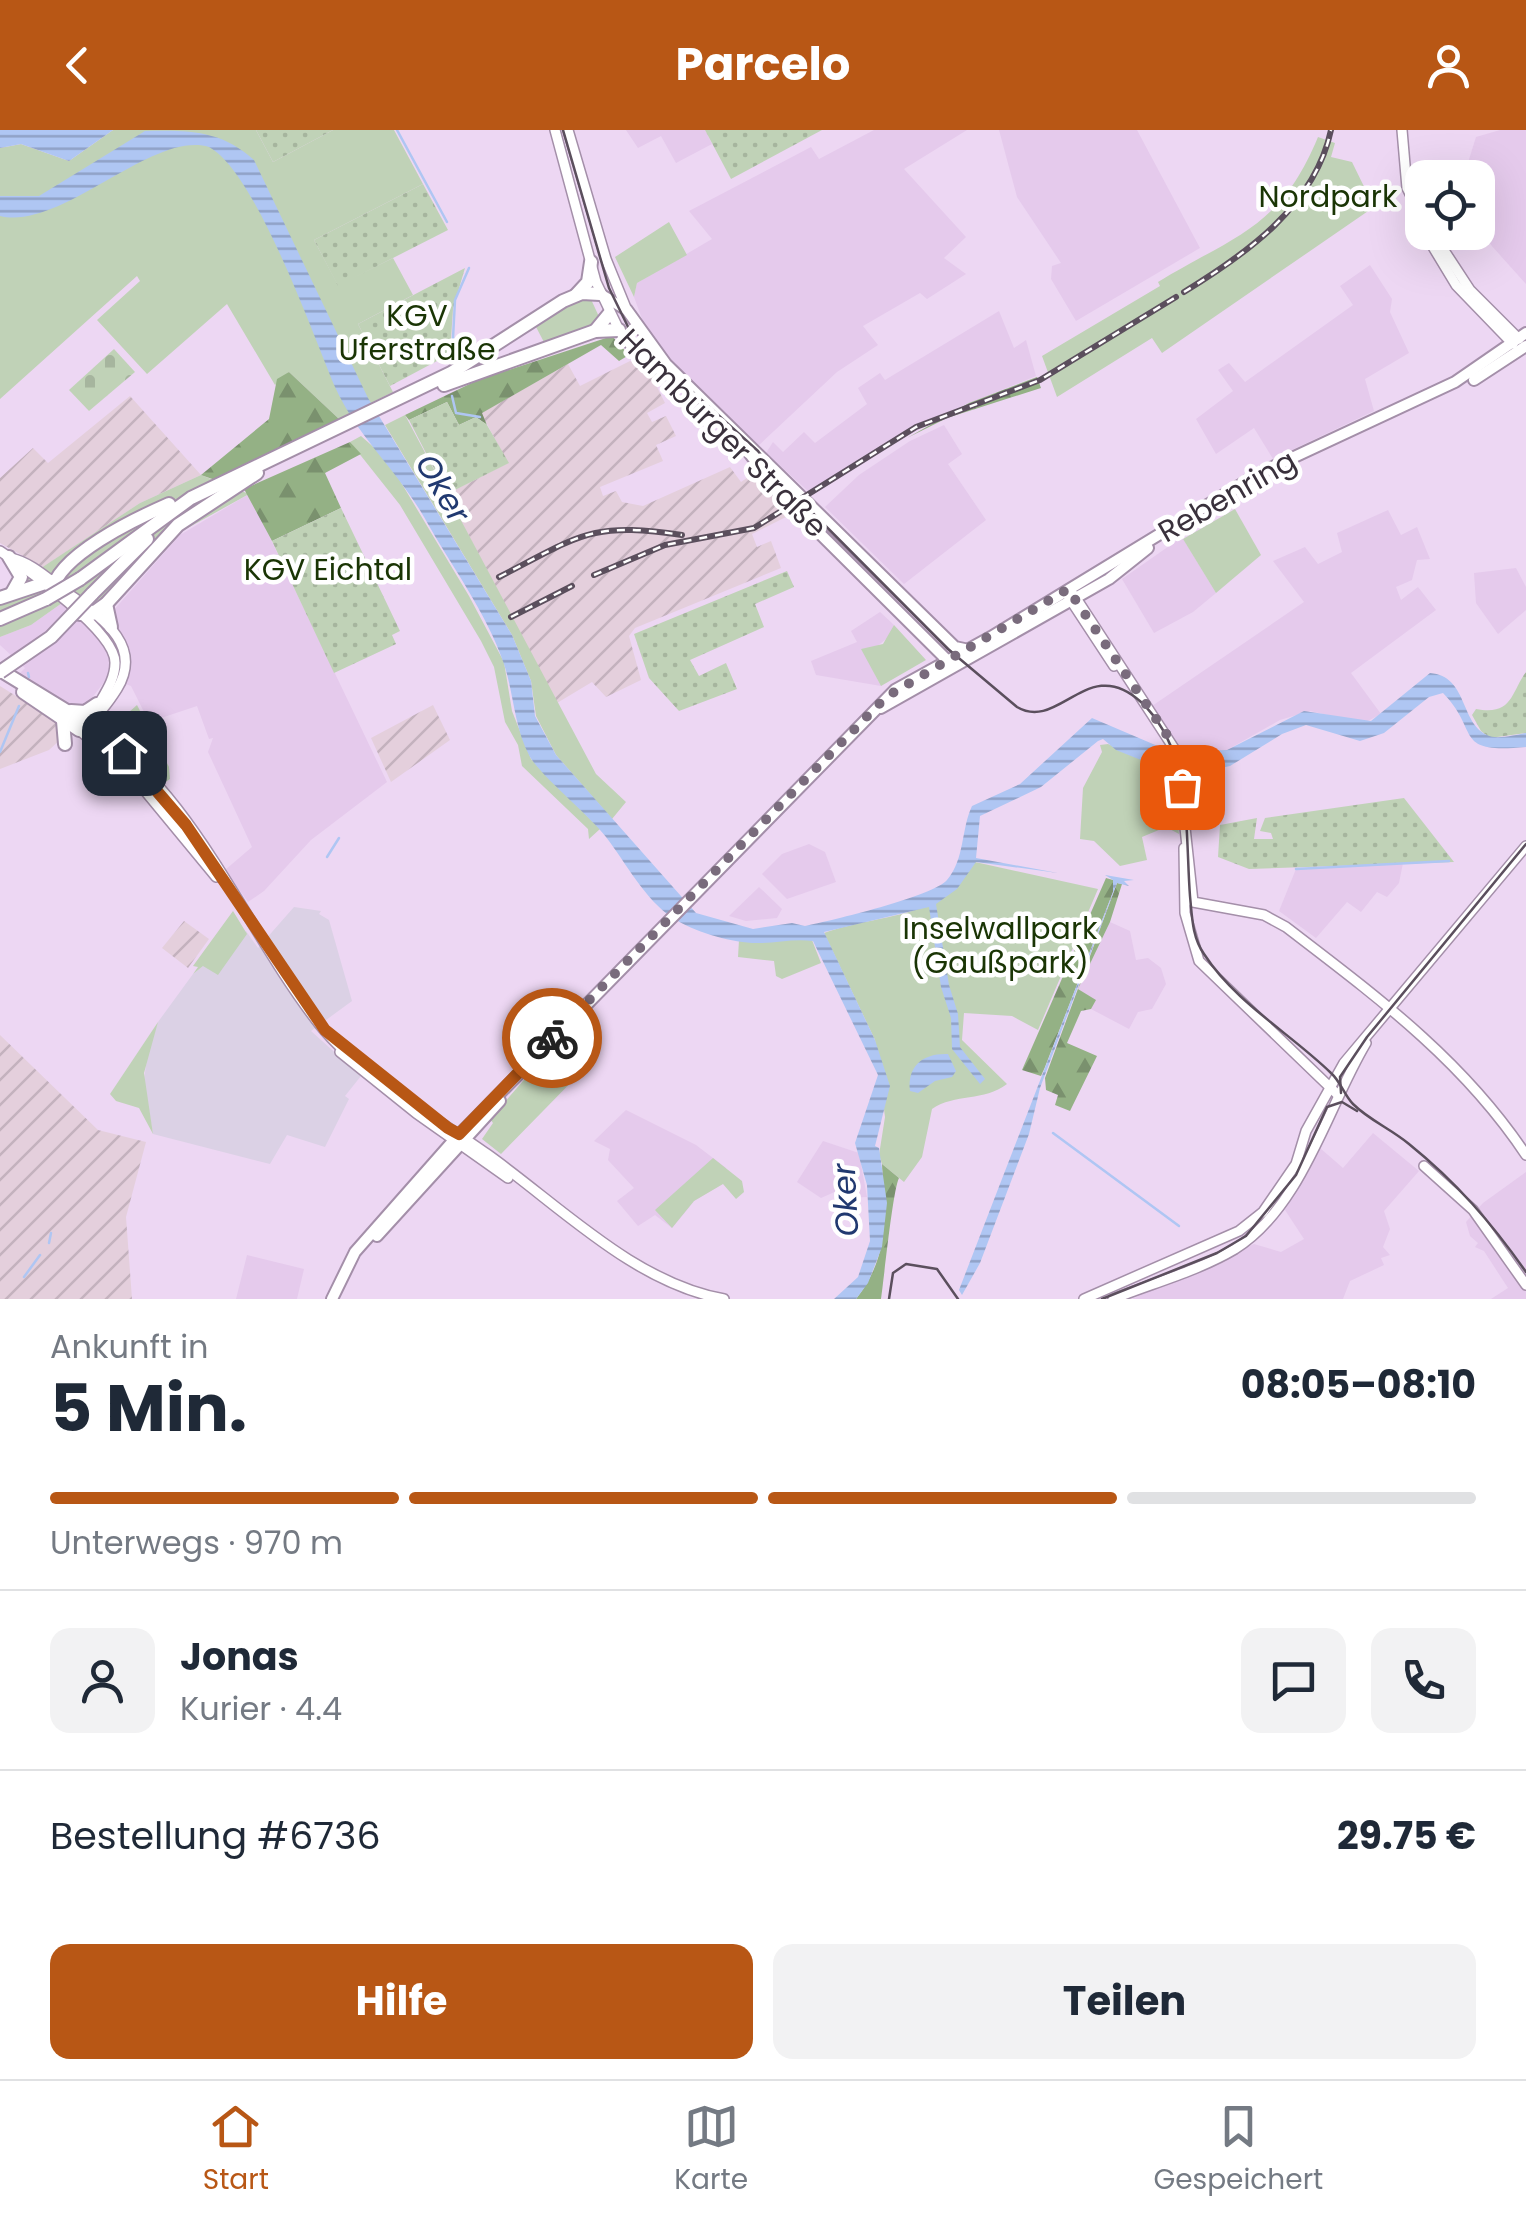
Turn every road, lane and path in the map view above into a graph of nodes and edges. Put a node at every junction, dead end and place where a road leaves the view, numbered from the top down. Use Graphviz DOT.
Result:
graph roads {
  1 [pos="555,130"];
  2 [pos="568,130"];
  3 [pos="1402,130"];
  4 [pos="1405,165"];
  5 [pos="1436,250"];
  6 [pos="1444,250"];
  7 [pos="590,262"];
  8 [pos="598,288"];
  9 [pos="576,295"];
  10 [pos="614,297"];
  11 [pos="619,330"];
  12 [pos="595,332"];
  13 [pos="1522,345"];
  14 [pos="469,370"];
  15 [pos="308,445"];
  16 [pos="257,473"];
  17 [pos="222,482"];
  18 [pos="825,516"];
  19 [pos="814,526"];
  20 [pos="4,554"];
  21 [pos="47,586"];
  22 [pos="5,596"];
  23 [pos="1071,596"];
  24 [pos="906,600"];
  25 [pos="888,604"];
  26 [pos="94,610"];
  27 [pos="0,616"];
  28 [pos="111,627"];
  29 [pos="957,660"];
  30 [pos="0,674"];
  31 [pos="65,715"];
  32 [pos="89,719"];
  33 [pos="109,739"];
  34 [pos="65,744"];
  35 [pos="1179,772"];
  36 [pos="1526,846"];
  37 [pos="1205,906"];
  38 [pos="1186,920"];
  39 [pos="1391,1008"];
  40 [pos="1369,1036"];
  41 [pos="362,1066"];
  42 [pos="1330,1084"];
  43 [pos="1337,1094"];
  44 [pos="460,1140"];
  45 [pos="1526,1155"];
  46 [pos="1424,1166"];
  47 [pos="501,1169"];
  48 [pos="1273,1207"];
  49 [pos="1198,1257"];
  50 [pos="632,1262"];
  51 [pos="1526,1285"];
  52 [pos="334,1299"];
  53 [pos="704,1299"];
  54 [pos="724,1299"];
  55 [pos="1084,1299"];
  56 [pos="1114,1299"];
  1 -- 7 [label="main road"];
  2 -- 10 [label="main road, Hamburger Straße"];
  3 -- 4 [label="main road"];
  5 -- 13 [label="main road"];
  6 -- 13 [label="main road"];
  7 -- 8 [label="main road"];
  7 -- 9 [label="highway"];
  8 -- 9 [label="highway"];
  8 -- 10 [label="main road, Hamburger Straße"];
  9 -- 14 [label="highway"];
  10 -- 11 [label="main road, Hamburger Straße"];
  10 -- 12 [label="highway"];
  10 -- 18 [label="main road, Hamburger Straße"];
  11 -- 12 [label="highway"];
  11 -- 19 [label="main road, Hamburger Straße"];
  12 -- 14 [label="highway"];
  13 -- 23 [label="main road, Rebenring"];
  14 -- 15 [label="highway"];
  15 -- 16 [label="highway"];
  15 -- 17 [label="highway"];
  16 -- 26 [label="highway"];
  16 -- 30 [label="highway, bridge"];
  17 -- 21 [label="highway"];
  17 -- 21 [label="highway, bridge"];
  18 -- 19 [label="main road"];
  18 -- 24 [label="main road, Hamburger Straße"];
  19 -- 25 [label="main road, Hamburger Straße"];
  20 -- 21 [label="main road"];
  20 -- 22 [label="highway"];
  21 -- 22 [label="highway"];
  21 -- 26 [label="main road"];
  21 -- 27 [label="highway"];
  23 -- 29 [label="main road, Rebenring"];
  23 -- 35 [label="main road"];
  24 -- 25 [label="main road"];
  24 -- 29 [label="main road, Hamburger Straße"];
  25 -- 29 [label="main road, Hamburger Straße"];
  26 -- 28 [label="highway"];
  26 -- 32 [label="main road"];
  28 -- 32 [label="main road"];
  29 -- 44 [label="main road, Rebenring"];
  30 -- 31 [label="highway"];
  31 -- 32 [label="highway"];
  31 -- 32 [label="highway"];
  31 -- 34 [label="highway"];
  32 -- 33 [label="main road"];
  32 -- 33 [label="main road"];
  32 -- 41 [label="main road"];
  33 -- 41 [label="main road"];
  35 -- 37 [label="main road"];
  35 -- 38 [label="main road"];
  36 -- 39 [label="main road"];
  37 -- 38 [label="main road"];
  37 -- 39 [label="main road"];
  38 -- 42 [label="main road"];
  39 -- 40 [label="main road"];
  39 -- 45 [label="main road"];
  40 -- 42 [label="main road"];
  40 -- 43 [label="main road"];
  41 -- 44 [label="main road"];
  42 -- 43 [label="main road"];
  42 -- 48 [label="main road"];
  43 -- 48 [label="main road"];
  44 -- 47 [label="main road"];
  44 -- 47 [label="main road"];
  44 -- 52 [label="main road, Rebenring"];
  46 -- 51 [label="main road"];
  47 -- 50 [label="main road"];
  48 -- 49 [label="main road"];
  48 -- 49 [label="main road"];
  49 -- 55 [label="main road"];
  49 -- 56 [label="main road"];
  50 -- 53 [label="main road"];
  50 -- 54 [label="main road"];
}
